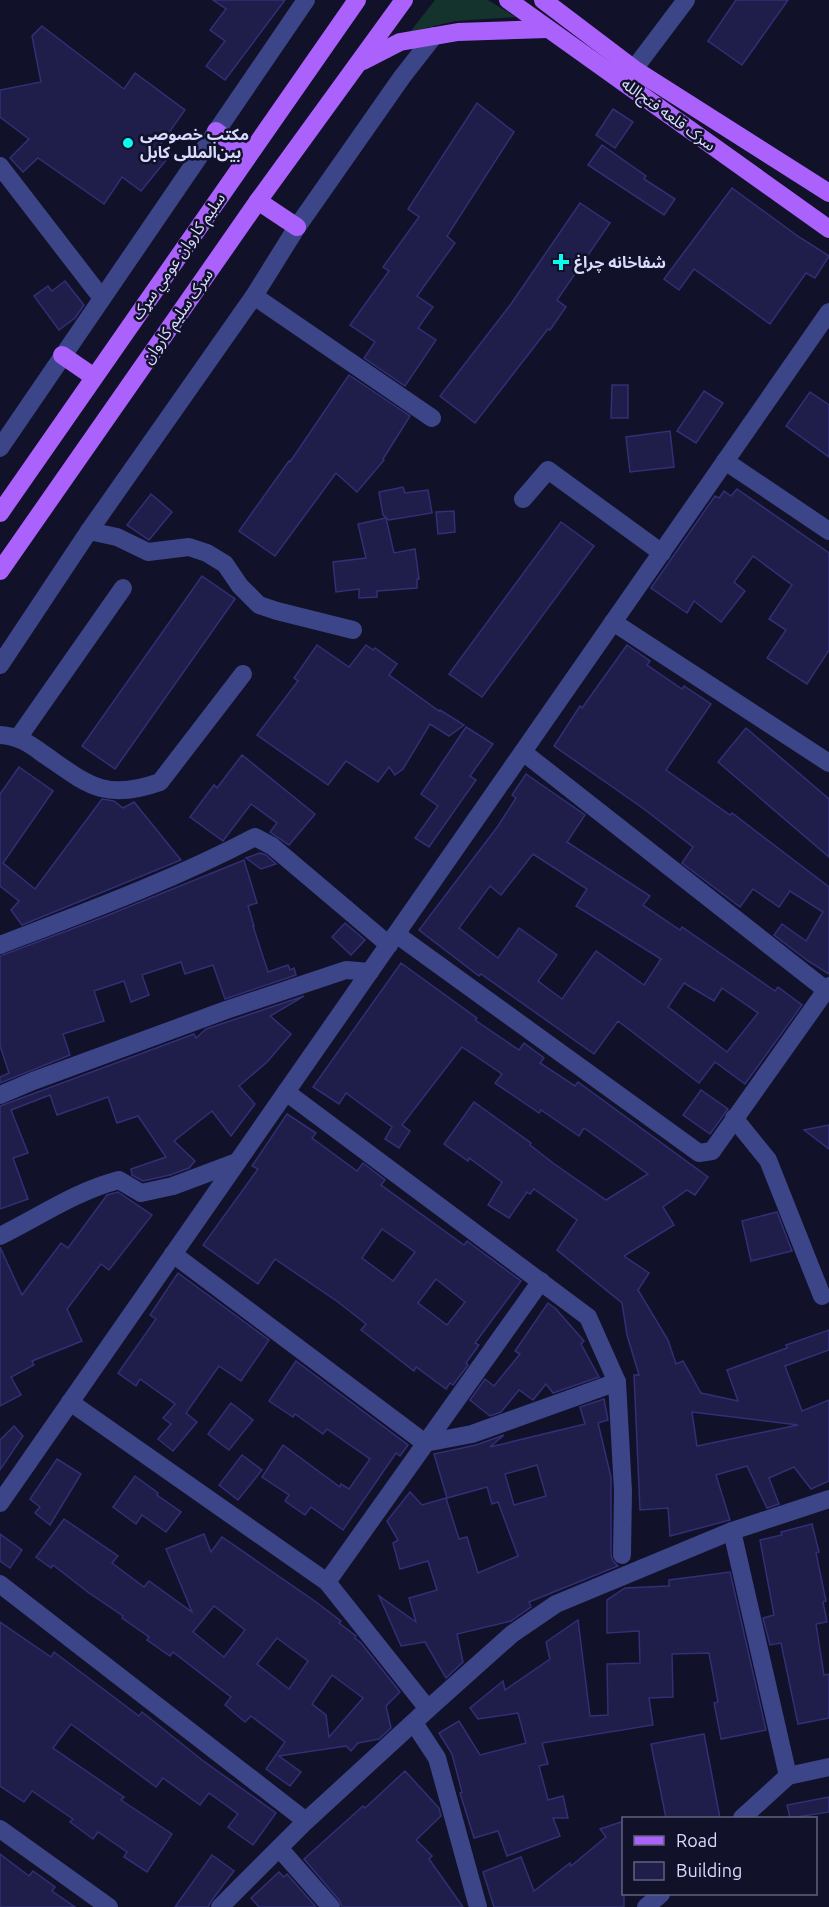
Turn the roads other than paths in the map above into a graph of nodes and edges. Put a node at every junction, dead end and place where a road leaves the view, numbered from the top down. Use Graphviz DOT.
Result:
graph roads {
  1 [pos="306,0"];
  2 [pos="357,0"];
  3 [pos="404,0"];
  4 [pos="508,0"];
  5 [pos="686,0"];
  6 [pos="550,3"];
  7 [pos="547,29"];
  8 [pos="434,36"];
  9 [pos="359,64"];
  10 [pos="634,69"];
  11 [pos="216,131"];
  12 [pos="248,156"];
  13 [pos="0,166"];
  14 [pos="829,193"];
  15 [pos="258,201"];
  16 [pos="297,227"];
  17 [pos="829,229"];
  18 [pos="254,296"];
  19 [pos="101,297"];
  20 [pos="829,312"];
  21 [pos="62,355"];
  22 [pos="94,377"];
  23 [pos="432,418"];
  24 [pos="0,447"];
  25 [pos="725,461"];
  26 [pos="523,499"];
  27 [pos="0,513"];
  28 [pos="89,531"];
  29 [pos="829,531"];
  30 [pos="662,553"];
  31 [pos="0,571"];
  32 [pos="123,588"];
  33 [pos="613,622"];
  34 [pos="353,630"];
  35 [pos="0,665"];
  36 [pos="243,674"];
  37 [pos="9,736"];
  38 [pos="523,752"];
  39 [pos="829,763"];
  40 [pos="392,940"];
  41 [pos="0,945"];
  42 [pos="370,972"];
  43 [pos="828,988"];
  44 [pos="286,1092"];
  45 [pos="0,1095"];
  46 [pos="734,1118"];
  47 [pos="237,1162"];
  48 [pos="0,1236"];
  49 [pos="173,1254"];
  50 [pos="540,1281"];
  51 [pos="822,1296"];
  52 [pos="616,1382"];
  53 [pos="70,1402"];
  54 [pos="425,1443"];
  55 [pos="829,1499"];
  56 [pos="0,1503"];
  57 [pos="732,1532"];
  58 [pos="622,1555"];
  59 [pos="327,1582"];
  60 [pos="0,1584"];
  61 [pos="428,1709"];
  62 [pos="414,1723"];
  63 [pos="829,1767"];
  64 [pos="788,1776"];
  65 [pos="743,1817"];
  66 [pos="306,1821"];
  67 [pos="0,1830"];
  68 [pos="279,1848"];
  69 [pos="659,1895"];
  70 [pos="109,1907"];
  71 [pos="220,1907"];
  72 [pos="331,1907"];
  73 [pos="478,1907"];
  74 [pos="646,1907"];
  1 -- 11 [label="street"];
  2 -- 12 [label="main road, سلیم کاروان عومي سړک"];
  3 -- 9 [label="main road, سرک سلیم کاروان"];
  4 -- 7 [label="main road, سرک قلعه فتح‌الله"];
  5 -- 10 [label="street"];
  6 -- 10 [label="main road, سرک قلعه فتح‌الله"];
  7 -- 8 [label="main road"];
  7 -- 17 [label="main road, سرک قلعه فتح‌الله"];
  8 -- 9 [label="main road"];
  8 -- 16 [label="street"];
  9 -- 15 [label="main road, سرک سلیم کاروان"];
  10 -- 14 [label="main road, سرک قلعه فتح‌الله"];
  11 -- 12 [label="main road"];
  11 -- 19 [label="street"];
  12 -- 22 [label="main road, سلیم کاروان عومي سړک"];
  13 -- 19 [label="street"];
  15 -- 16 [label="main road"];
  15 -- 31 [label="main road, سرک سلیم کاروان"];
  16 -- 18 [label="street"];
  18 -- 23 [label="street"];
  18 -- 28 [label="street"];
  19 -- 21 [label="street"];
  20 -- 25 [label="street"];
  21 -- 22 [label="main road"];
  21 -- 24 [label="street"];
  22 -- 27 [label="main road, سلیم کاروان عومي سړک"];
  25 -- 29 [label="street"];
  25 -- 30 [label="street"];
  26 -- 30 [label="street"];
  28 -- 34 [label="street"];
  28 -- 35 [label="street"];
  30 -- 33 [label="street"];
  32 -- 37 [label="street"];
  33 -- 38 [label="street"];
  33 -- 39 [label="street"];
  36 -- 37 [label="street"];
  38 -- 40 [label="street"];
  38 -- 43 [label="street"];
  40 -- 41 [label="street"];
  40 -- 42 [label="street"];
  40 -- 46 [label="street"];
  42 -- 44 [label="street"];
  42 -- 45 [label="street"];
  43 -- 46 [label="street"];
  44 -- 47 [label="street"];
  44 -- 50 [label="street"];
  46 -- 51 [label="street"];
  47 -- 48 [label="street"];
  47 -- 49 [label="street"];
  49 -- 53 [label="street"];
  49 -- 54 [label="street"];
  50 -- 52 [label="street"];
  50 -- 54 [label="street"];
  52 -- 54 [label="street"];
  52 -- 58 [label="street"];
  53 -- 56 [label="street"];
  53 -- 59 [label="street"];
  54 -- 59 [label="street"];
  55 -- 57 [label="street"];
  57 -- 61 [label="street"];
  57 -- 64 [label="street"];
  59 -- 61 [label="street"];
  60 -- 66 [label="street"];
  61 -- 62 [label="street"];
  62 -- 66 [label="street"];
  62 -- 73 [label="street"];
  63 -- 64 [label="street"];
  64 -- 65 [label="street"];
  66 -- 68 [label="street"];
  67 -- 70 [label="street"];
  68 -- 71 [label="street"];
  68 -- 72 [label="street"];
  69 -- 74 [label="street"];
}
